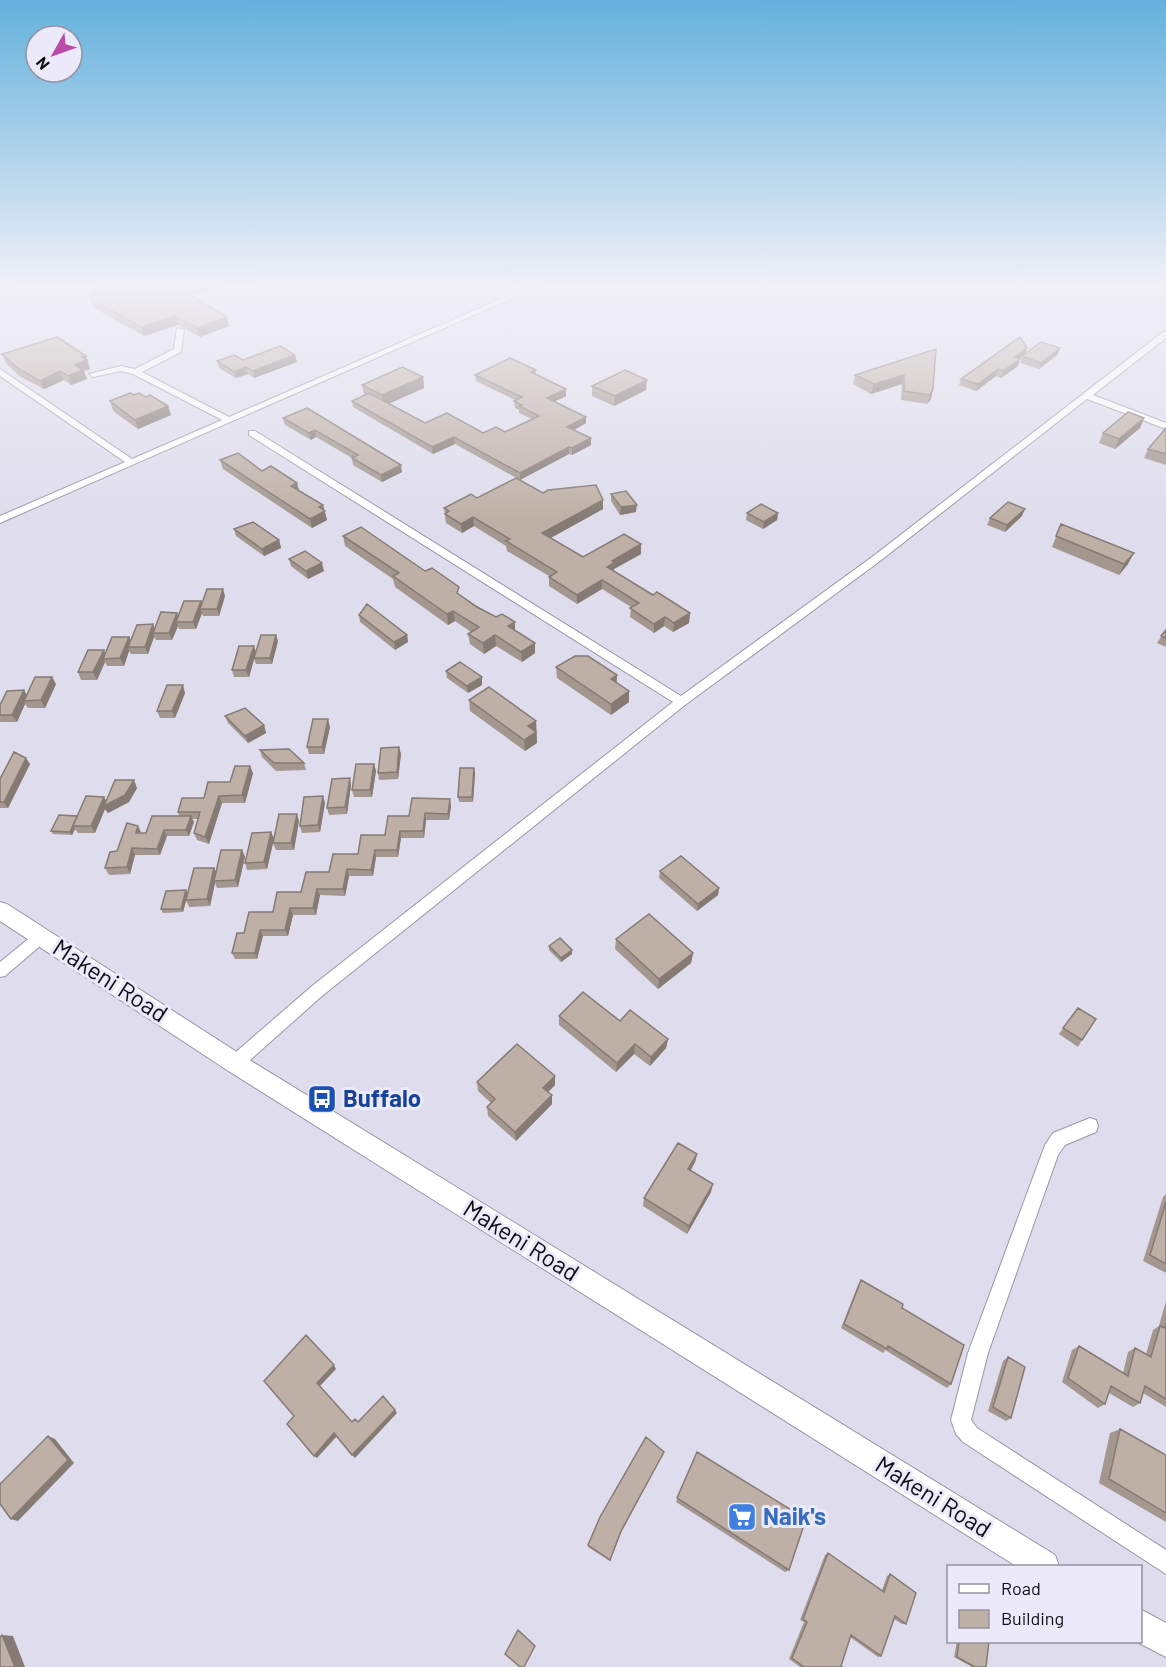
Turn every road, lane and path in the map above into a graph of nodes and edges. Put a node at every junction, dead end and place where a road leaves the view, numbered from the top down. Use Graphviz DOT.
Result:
graph roads {
  1 [pos="150,365"];
  2 [pos="356,365"];
  3 [pos="1127,365"];
  4 [pos="136,372"];
  5 [pos="93,374"];
  6 [pos="2,375"];
  7 [pos="1087,396"];
  8 [pos="229,420"];
  9 [pos="1166,426"];
  10 [pos="252,433"];
  11 [pos="132,463"];
  12 [pos="0,520"];
  13 [pos="681,702"];
  14 [pos="0,910"];
  15 [pos="42,936"];
  16 [pos="0,971"];
  17 [pos="235,1063"];
  18 [pos="1090,1126"];
  19 [pos="1166,1563"];
  20 [pos="1042,1565"];
  21 [pos="1142,1626"];
  22 [pos="1166,1641"];
  1 -- 4 [label="street"];
  2 -- 8 [label="street"];
  3 -- 7 [label="street"];
  4 -- 5 [label="street"];
  4 -- 8 [label="street"];
  6 -- 11 [label="street"];
  7 -- 9 [label="street"];
  7 -- 13 [label="street"];
  8 -- 11 [label="street"];
  10 -- 13 [label="street"];
  11 -- 12 [label="street"];
  13 -- 17 [label="street"];
  14 -- 15 [label="main road, Makeni Road"];
  15 -- 16 [label="street"];
  15 -- 17 [label="main road, Makeni Road"];
  17 -- 20 [label="main road, Makeni Road"];
  18 -- 19 [label="street"];
  21 -- 22 [label="main road"];
}
